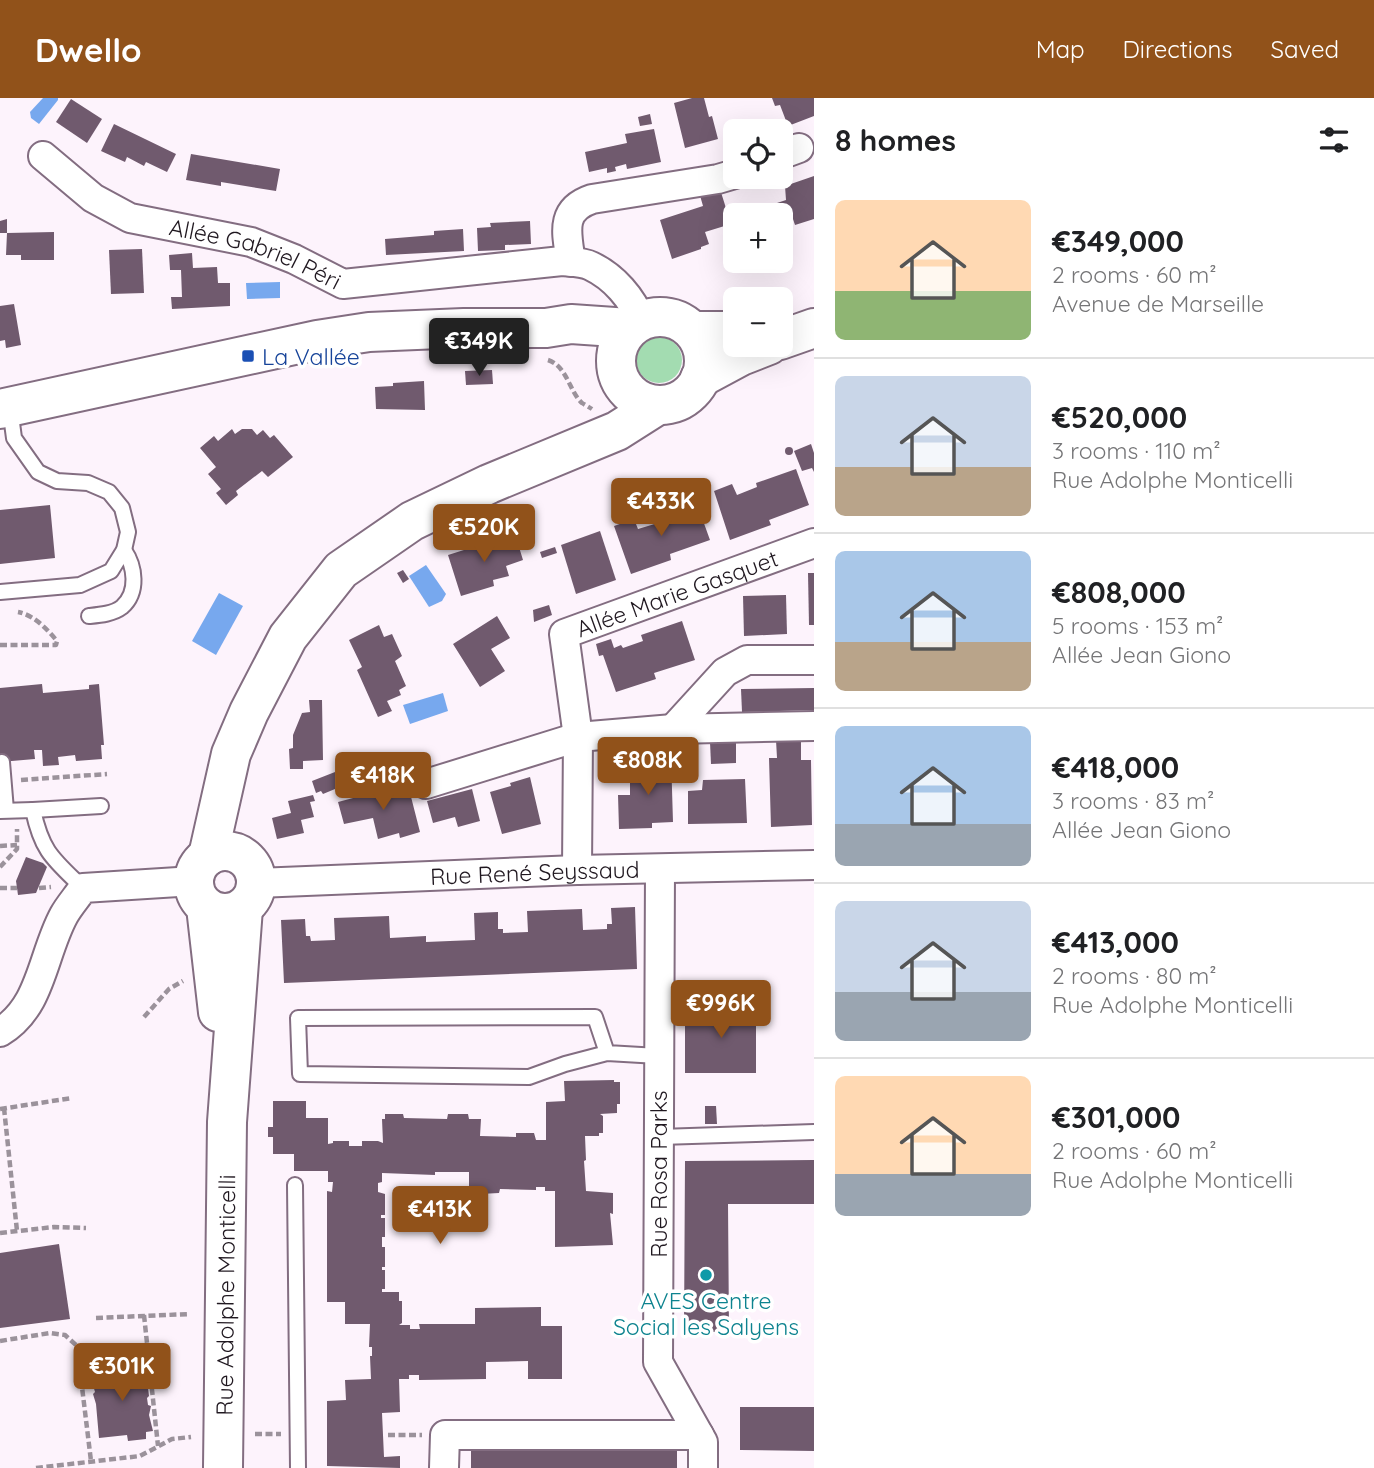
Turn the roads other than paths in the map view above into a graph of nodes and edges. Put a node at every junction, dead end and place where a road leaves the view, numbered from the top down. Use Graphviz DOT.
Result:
graph roads {
  1 [pos="43,156"];
  2 [pos="723,178"];
  3 [pos="571,262"];
  4 [pos="635,325"];
  5 [pos="693,331"];
  6 [pos="723,331"];
  7 [pos="544,343"];
  8 [pos="744,357"];
  9 [pos="618,374"];
  10 [pos="700,378"];
  11 [pos="658,405"];
  12 [pos="5,408"];
  13 [pos="578,446"];
  14 [pos="814,543"];
  15 [pos="124,550"];
  16 [pos="0,592"];
  17 [pos="89,616"];
  18 [pos="814,660"];
  19 [pos="814,726"];
  20 [pos="673,729"];
  21 [pos="578,737"];
  22 [pos="2,762"];
  23 [pos="426,784"];
  24 [pos="101,806"];
  25 [pos="33,810"];
  26 [pos="3,811"];
  27 [pos="814,865"];
  28 [pos="660,869"];
  29 [pos="578,870"];
  30 [pos="224,882"];
  31 [pos="83,888"];
  32 [pos="0,1032"];
  33 [pos="607,1053"];
  34 [pos="658,1056"];
  35 [pos="227,1122"];
  36 [pos="814,1132"];
  37 [pos="660,1137"];
  38 [pos="295,1185"];
  39 [pos="699,1435"];
  40 [pos="223,1468"];
  41 [pos="299,1468"];
  42 [pos="444,1468"];
  43 [pos="703,1468"];
  1 -- 3 [label="street, Allée Gabriel Péri"];
  2 -- 3 [label="street"];
  3 -- 4 [label="street, Allée Gabriel Péri"];
  4 -- 5 [label="street"];
  4 -- 7 [label="street"];
  4 -- 9 [label="street"];
  5 -- 6 [label="street"];
  5 -- 10 [label="street"];
  7 -- 9 [label="street"];
  7 -- 12 [label="street"];
  8 -- 10 [label="street"];
  9 -- 11 [label="street"];
  9 -- 13 [label="street, Rue Adolphe Monticelli"];
  10 -- 11 [label="street"];
  11 -- 13 [label="street, Rue Adolphe Monticelli"];
  12 -- 15 [label="lane"];
  13 -- 30 [label="street, Rue Adolphe Monticelli"];
  14 -- 21 [label="street, Allée Marie Gasquet"];
  15 -- 16 [label="lane"];
  15 -- 17 [label="lane"];
  18 -- 20 [label="street"];
  19 -- 20 [label="street"];
  20 -- 21 [label="street"];
  21 -- 23 [label="street"];
  21 -- 29 [label="street, Allée Marie Gasquet"];
  22 -- 26 [label="lane"];
  24 -- 25 [label="lane"];
  25 -- 26 [label="lane"];
  25 -- 31 [label="lane"];
  27 -- 28 [label="street, Rue René Seyssaud"];
  28 -- 29 [label="street, Rue René Seyssaud"];
  28 -- 34 [label="street, Rue Rosa Parks"];
  29 -- 30 [label="street, Rue René Seyssaud"];
  30 -- 31 [label="street, Rue René Seyssaud"];
  30 -- 35 [label="street, Rue Adolphe Monticelli"];
  30 -- 35 [label="street, Rue Adolphe Monticelli"];
  31 -- 32 [label="street"];
  33 -- 33 [label="lane"];
  33 -- 34 [label="lane"];
  34 -- 37 [label="street, Rue Rosa Parks"];
  35 -- 40 [label="street, Rue Adolphe Monticelli"];
  36 -- 37 [label="lane"];
  37 -- 39 [label="street, Rue Rosa Parks"];
  38 -- 41 [label="lane"];
  39 -- 42 [label="street"];
  39 -- 43 [label="street, Rue Rosa Parks"];
}
